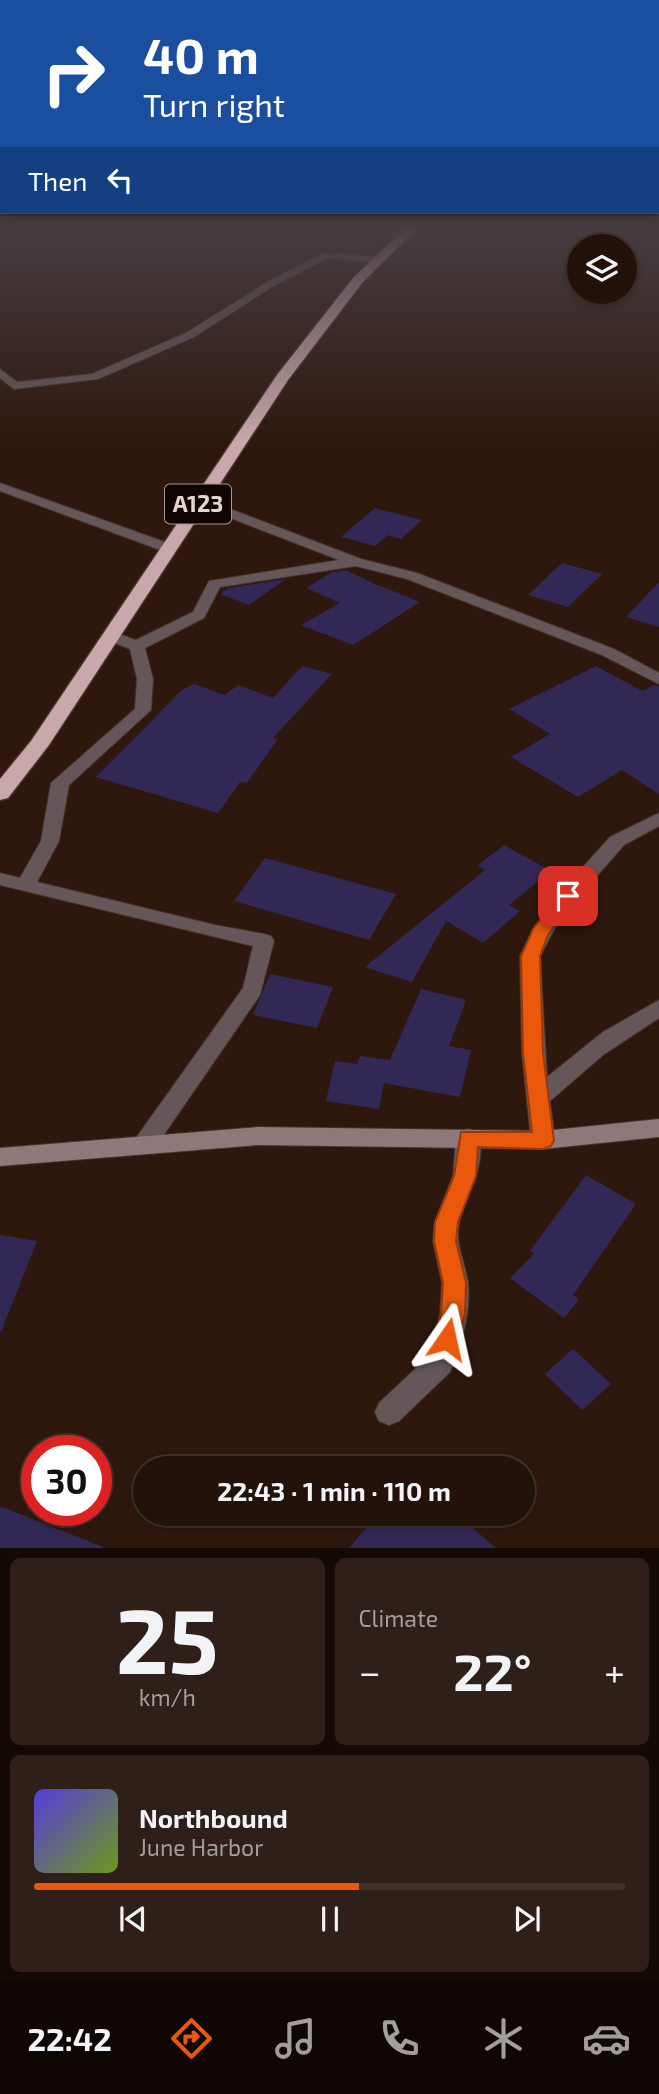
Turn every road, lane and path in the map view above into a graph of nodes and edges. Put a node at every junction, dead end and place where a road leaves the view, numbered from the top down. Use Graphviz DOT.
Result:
graph roads {
  1 [pos="245,300"];
  2 [pos="341,300"];
  3 [pos="0,372"];
  4 [pos="0,487"];
  5 [pos="199,501"];
  6 [pos="168,548"];
  7 [pos="356,562"];
  8 [pos="110,636"];
  9 [pos="137,646"];
  10 [pos="658,678"];
  11 [pos="0,793"];
  12 [pos="659,819"];
  13 [pos="0,878"];
  14 [pos="26,885"];
  15 [pos="659,1008"];
  16 [pos="539,1098"];
  17 [pos="659,1128"];
  18 [pos="468,1138"];
  19 [pos="543,1140"];
  20 [pos="144,1145"];
  21 [pos="0,1157"];
  22 [pos="389,1412"];
  1 -- 3 [label="street"];
  2 -- 5 [label="highway, A123"];
  4 -- 6 [label="street"];
  5 -- 6 [label="highway, A123"];
  5 -- 7 [label="street"];
  6 -- 8 [label="highway, A123"];
  7 -- 9 [label="street"];
  7 -- 10 [label="street"];
  8 -- 9 [label="street"];
  8 -- 11 [label="highway, A123"];
  9 -- 14 [label="street"];
  12 -- 16 [label="street"];
  13 -- 14 [label="street"];
  14 -- 20 [label="street"];
  15 -- 16 [label="street"];
  16 -- 19 [label="street"];
  17 -- 19 [label="street"];
  18 -- 19 [label="street"];
  18 -- 20 [label="street"];
  18 -- 22 [label="street"];
  20 -- 21 [label="street"];
}
